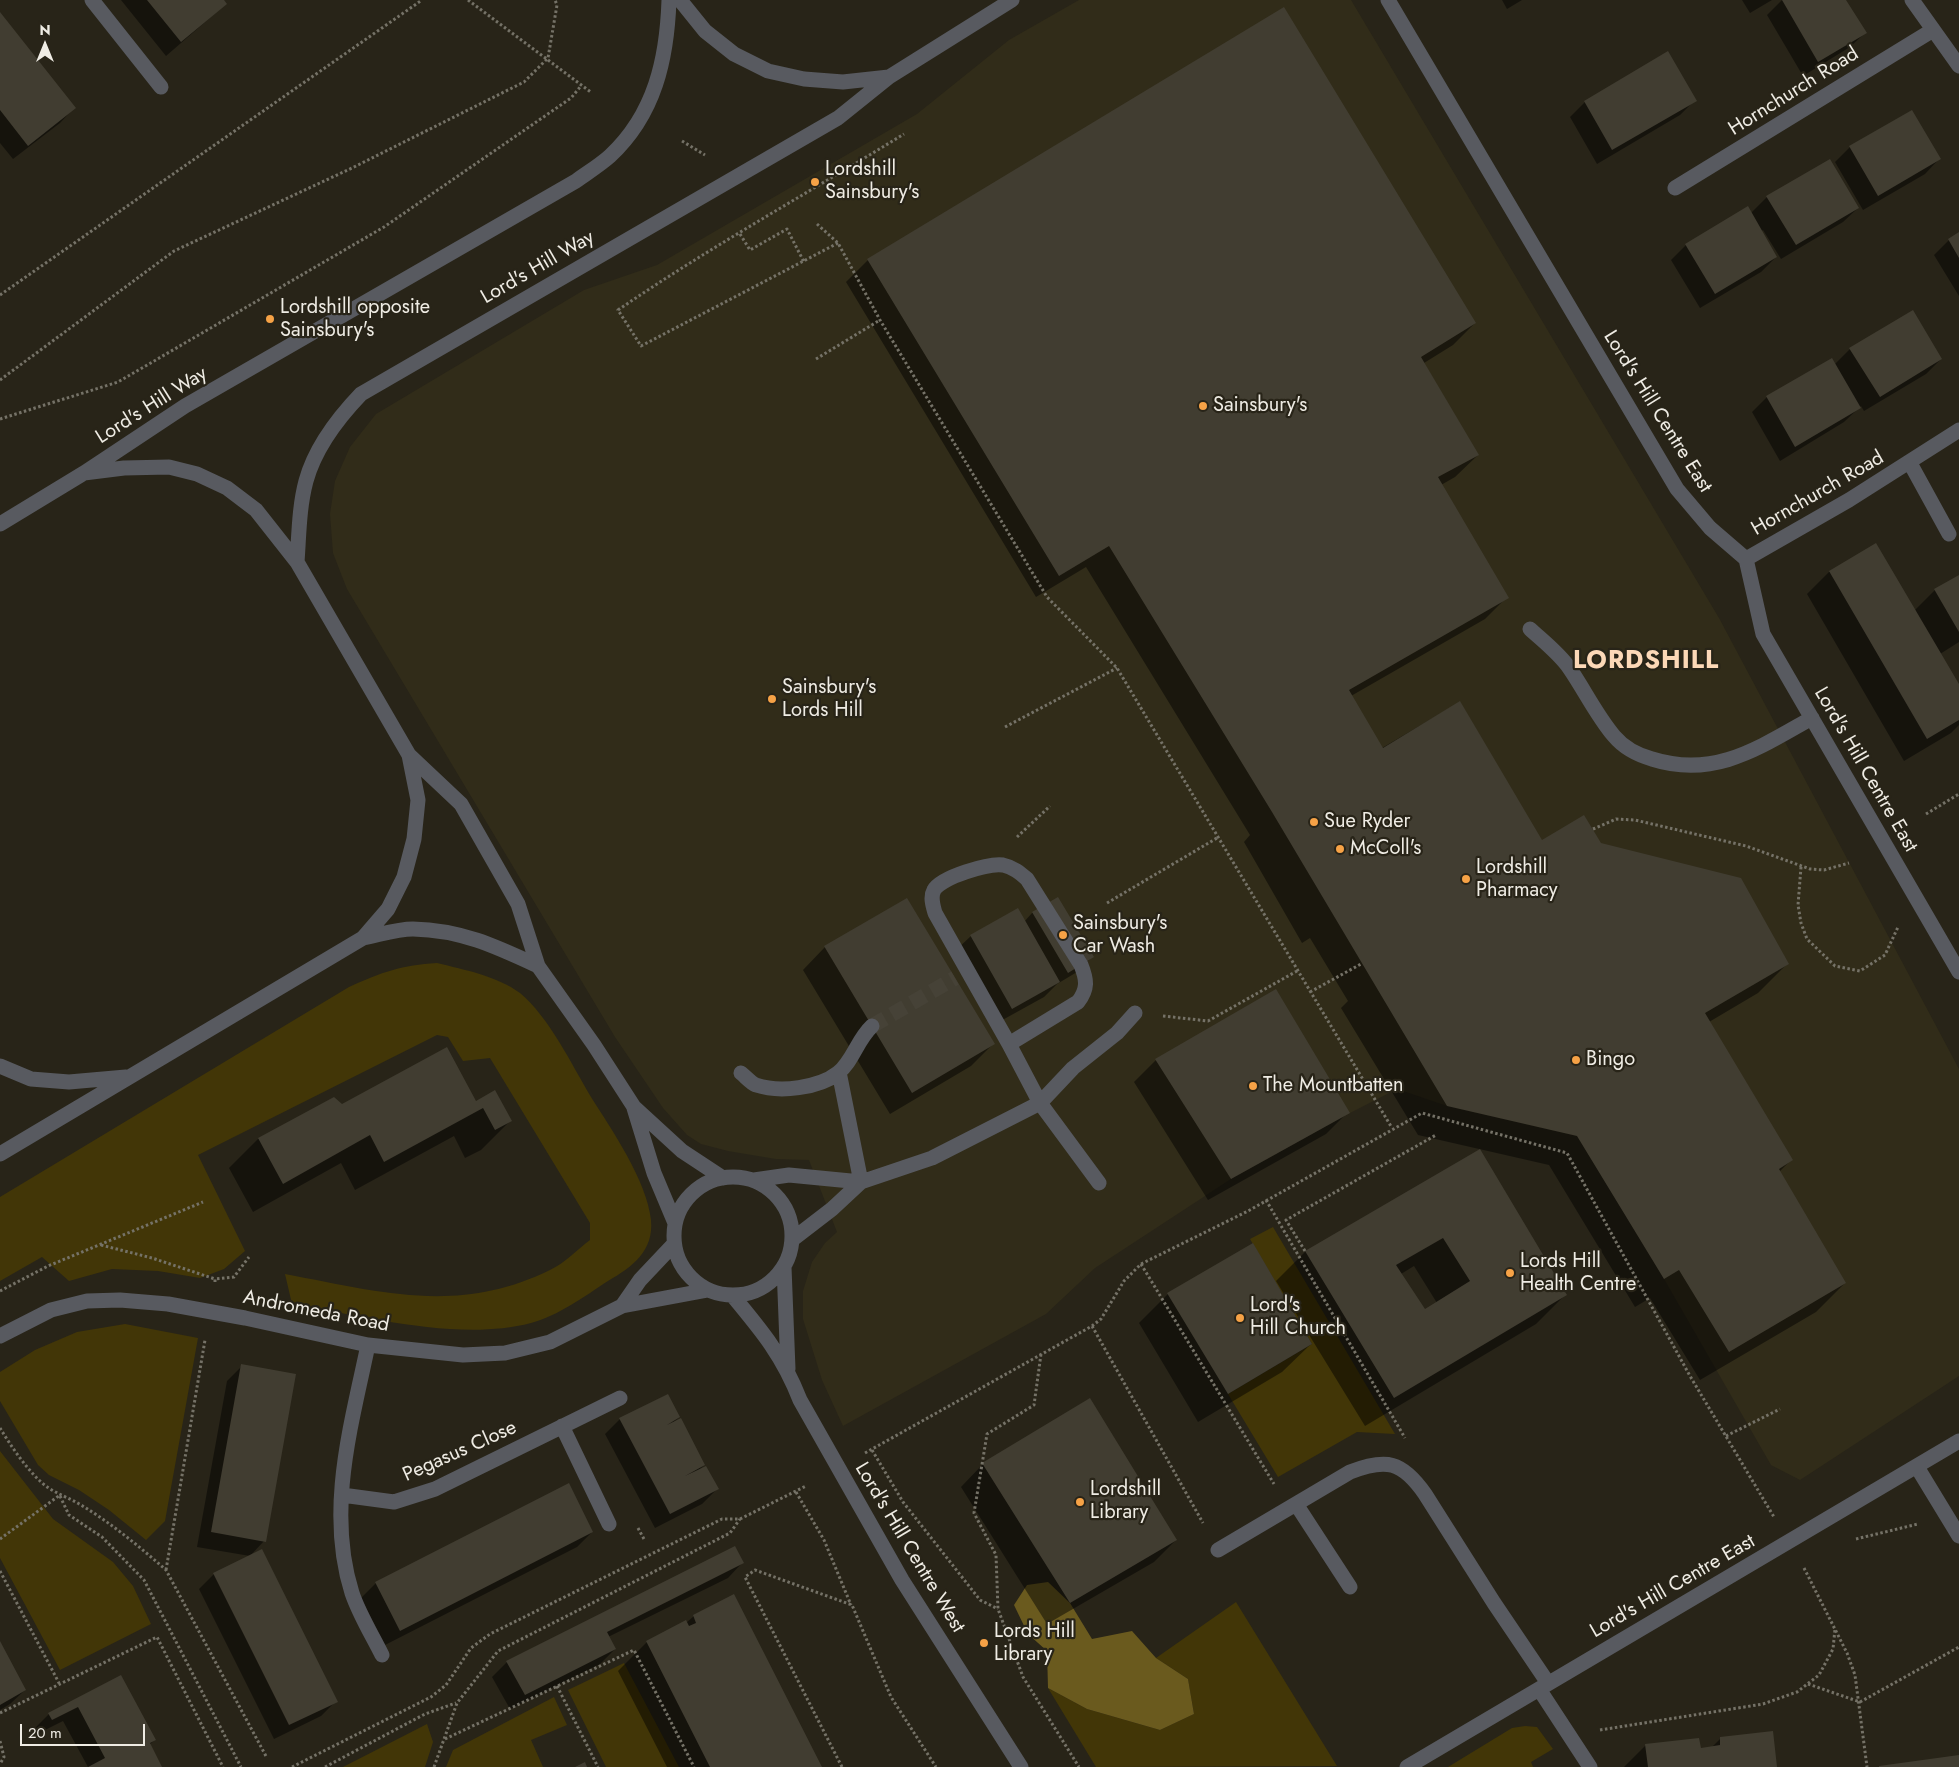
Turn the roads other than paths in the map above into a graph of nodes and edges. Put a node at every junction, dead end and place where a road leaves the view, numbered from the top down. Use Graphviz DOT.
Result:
graph roads {
  1 [pos="92,0"];
  2 [pos="669,0"];
  3 [pos="680,0"];
  4 [pos="1012,0"];
  5 [pos="1388,0"];
  6 [pos="1912,0"];
  7 [pos="1934,30"];
  8 [pos="1959,66"];
  9 [pos="889,77"];
  10 [pos="161,87"];
  11 [pos="1676,188"];
  12 [pos="1959,430"];
  13 [pos="1910,462"];
  14 [pos="84,473"];
  15 [pos="0,524"];
  16 [pos="1949,534"];
  17 [pos="1746,560"];
  18 [pos="297,562"];
  19 [pos="1530,629"];
  20 [pos="1812,718"];
  21 [pos="409,755"];
  22 [pos="363,938"];
  23 [pos="538,966"];
  24 [pos="1959,972"];
  25 [pos="1135,1013"];
  26 [pos="872,1026"];
  27 [pos="1009,1044"];
  28 [pos="0,1066"];
  29 [pos="839,1072"];
  30 [pos="741,1073"];
  31 [pos="130,1076"];
  32 [pos="1040,1103"];
  33 [pos="634,1107"];
  34 [pos="0,1154"];
  35 [pos="723,1178"];
  36 [pos="754,1180"];
  37 [pos="861,1182"];
  38 [pos="1099,1183"];
  39 [pos="675,1223"];
  40 [pos="793,1239"];
  41 [pos="674,1244"];
  42 [pos="784,1267"];
  43 [pos="708,1290"];
  44 [pos="732,1295"];
  45 [pos="622,1306"];
  46 [pos="0,1336"];
  47 [pos="368,1345"];
  48 [pos="788,1369"];
  49 [pos="620,1398"];
  50 [pos="562,1426"];
  51 [pos="1959,1441"];
  52 [pos="1917,1467"];
  53 [pos="342,1495"];
  54 [pos="1293,1506"];
  55 [pos="609,1524"];
  56 [pos="1959,1536"];
  57 [pos="1218,1550"];
  58 [pos="1350,1587"];
  59 [pos="382,1655"];
  60 [pos="1544,1686"];
  61 [pos="1021,1767"];
  62 [pos="1407,1767"];
  63 [pos="1590,1767"];
  1 -- 10 [label="street"];
  2 -- 14 [label="street, Lord's Hill Way"];
  3 -- 9 [label="street"];
  4 -- 9 [label="street, Lord's Hill Way"];
  5 -- 17 [label="street, Lord's Hill Centre East"];
  6 -- 7 [label="street"];
  7 -- 8 [label="street"];
  7 -- 11 [label="street, Hornchurch Road"];
  9 -- 18 [label="street, Lord's Hill Way"];
  12 -- 13 [label="street, Hornchurch Road"];
  13 -- 16 [label="street"];
  13 -- 17 [label="street, Hornchurch Road"];
  14 -- 15 [label="street, Lord's Hill Way"];
  14 -- 18 [label="street"];
  17 -- 20 [label="street, Lord's Hill Centre East"];
  18 -- 21 [label="street"];
  19 -- 20 [label="street"];
  20 -- 24 [label="street, Lord's Hill Centre East"];
  21 -- 22 [label="street"];
  21 -- 23 [label="street"];
  22 -- 23 [label="street"];
  22 -- 31 [label="street"];
  23 -- 33 [label="street"];
  25 -- 32 [label="street"];
  26 -- 29 [label="street"];
  27 -- 27 [label="street"];
  27 -- 32 [label="street"];
  28 -- 31 [label="street"];
  29 -- 30 [label="street"];
  29 -- 37 [label="street"];
  31 -- 34 [label="street"];
  32 -- 37 [label="street"];
  32 -- 38 [label="street"];
  33 -- 35 [label="street"];
  33 -- 39 [label="street"];
  35 -- 36 [label="street"];
  35 -- 39 [label="street"];
  36 -- 37 [label="street"];
  36 -- 40 [label="street"];
  37 -- 40 [label="street"];
  39 -- 41 [label="street"];
  40 -- 42 [label="street"];
  41 -- 43 [label="street"];
  41 -- 45 [label="street, Andromeda Road"];
  42 -- 44 [label="street"];
  42 -- 48 [label="street, Lord's Hill Centre West"];
  43 -- 44 [label="street"];
  43 -- 45 [label="street, Andromeda Road"];
  44 -- 48 [label="street, Lord's Hill Centre West"];
  45 -- 47 [label="street, Andromeda Road"];
  46 -- 47 [label="street, Andromeda Road"];
  47 -- 53 [label="street"];
  48 -- 61 [label="street, Lord's Hill Centre West"];
  49 -- 50 [label="street, Pegasus Close"];
  50 -- 53 [label="street, Pegasus Close"];
  50 -- 55 [label="street"];
  51 -- 52 [label="street, Lord's Hill Centre East"];
  52 -- 56 [label="street"];
  52 -- 60 [label="street, Lord's Hill Centre East"];
  53 -- 59 [label="street"];
  54 -- 57 [label="street"];
  54 -- 58 [label="street"];
  54 -- 60 [label="street"];
  60 -- 62 [label="street, Lord's Hill Centre East"];
  60 -- 63 [label="street"];
}
